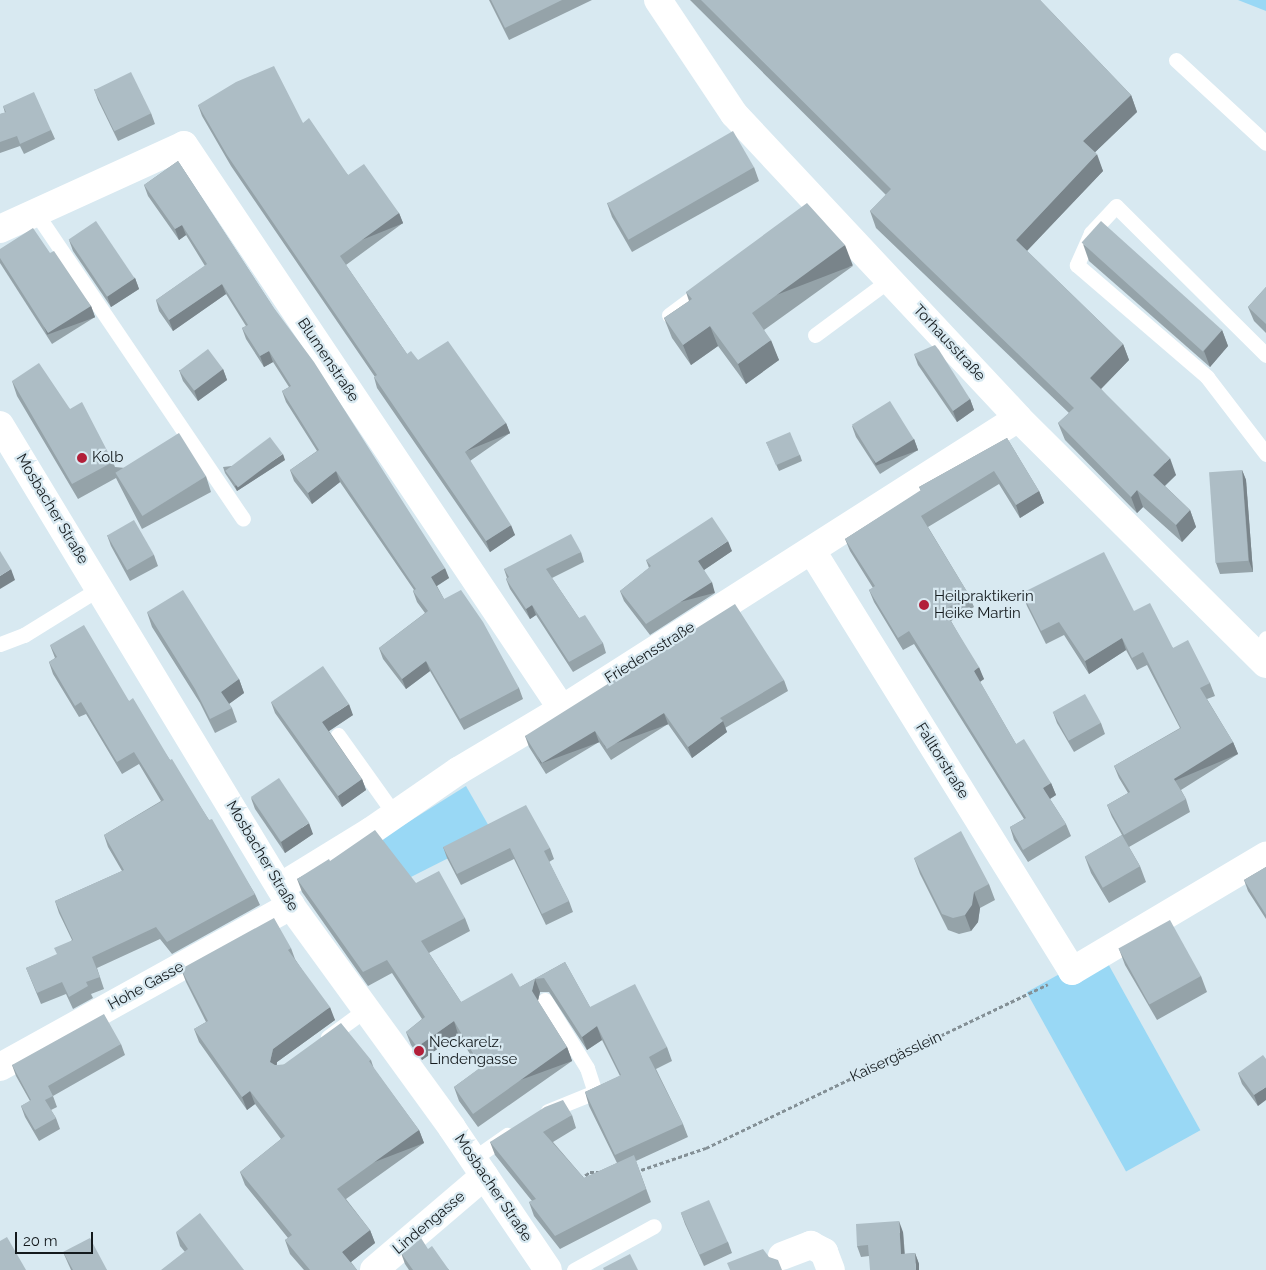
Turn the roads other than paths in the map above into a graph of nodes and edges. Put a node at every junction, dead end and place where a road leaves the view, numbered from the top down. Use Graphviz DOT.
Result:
graph roads {
  1 [pos="658,0"];
  2 [pos="1176,60"];
  3 [pos="1266,143"];
  4 [pos="36,212"];
  5 [pos="0,229"];
  6 [pos="716,280"];
  7 [pos="889,280"];
  8 [pos="670,315"];
  9 [pos="815,335"];
  10 [pos="1266,356"];
  11 [pos="1018,418"];
  12 [pos="0,425"];
  13 [pos="1266,454"];
  14 [pos="8,455"];
  15 [pos="243,519"];
  16 [pos="812,551"];
  17 [pos="100,588"];
  18 [pos="0,644"];
  19 [pos="1265,654"];
  20 [pos="562,709"];
  21 [pos="338,736"];
  22 [pos="395,815"];
  23 [pos="1266,856"];
  24 [pos="286,896"];
  25 [pos="545,1000"];
  26 [pos="365,1010"];
  27 [pos="313,1048"];
  28 [pos="0,1067"];
  29 [pos="537,1115"];
  30 [pos="521,1126"];
  31 [pos="478,1167"];
  32 [pos="654,1226"];
  33 [pos="782,1256"];
  34 [pos="374,1270"];
  35 [pos="548,1270"];
  36 [pos="574,1270"];
  37 [pos="831,1270"];
  1 -- 7 [label="street, Torhausstraße"];
  2 -- 3 [label="lane"];
  4 -- 5 [label="street, Blumenstraße"];
  4 -- 15 [label="lane"];
  4 -- 20 [label="street, Blumenstraße"];
  6 -- 8 [label="lane"];
  7 -- 9 [label="lane"];
  7 -- 11 [label="street, Torhausstraße"];
  10 -- 13 [label="lane"];
  11 -- 16 [label="street, Friedensstraße"];
  11 -- 19 [label="street, Torhausstraße"];
  12 -- 14 [label="street, Mosbacher Straße"];
  14 -- 17 [label="street, Mosbacher Straße"];
  16 -- 20 [label="street, Friedensstraße"];
  16 -- 23 [label="street, Falltorstraße"];
  17 -- 18 [label="lane"];
  17 -- 24 [label="street, Mosbacher Straße"];
  20 -- 22 [label="street, Friedensstraße"];
  21 -- 22 [label="lane"];
  22 -- 24 [label="street, Friedensstraße"];
  24 -- 26 [label="street, Mosbacher Straße"];
  24 -- 28 [label="street, Hohe Gasse"];
  25 -- 29 [label="lane"];
  26 -- 27 [label="lane"];
  26 -- 31 [label="street, Mosbacher Straße"];
  30 -- 31 [label="lane"];
  31 -- 34 [label="street, Lindengasse"];
  31 -- 35 [label="street, Mosbacher Straße"];
  32 -- 36 [label="lane"];
  33 -- 37 [label="street"];
}
